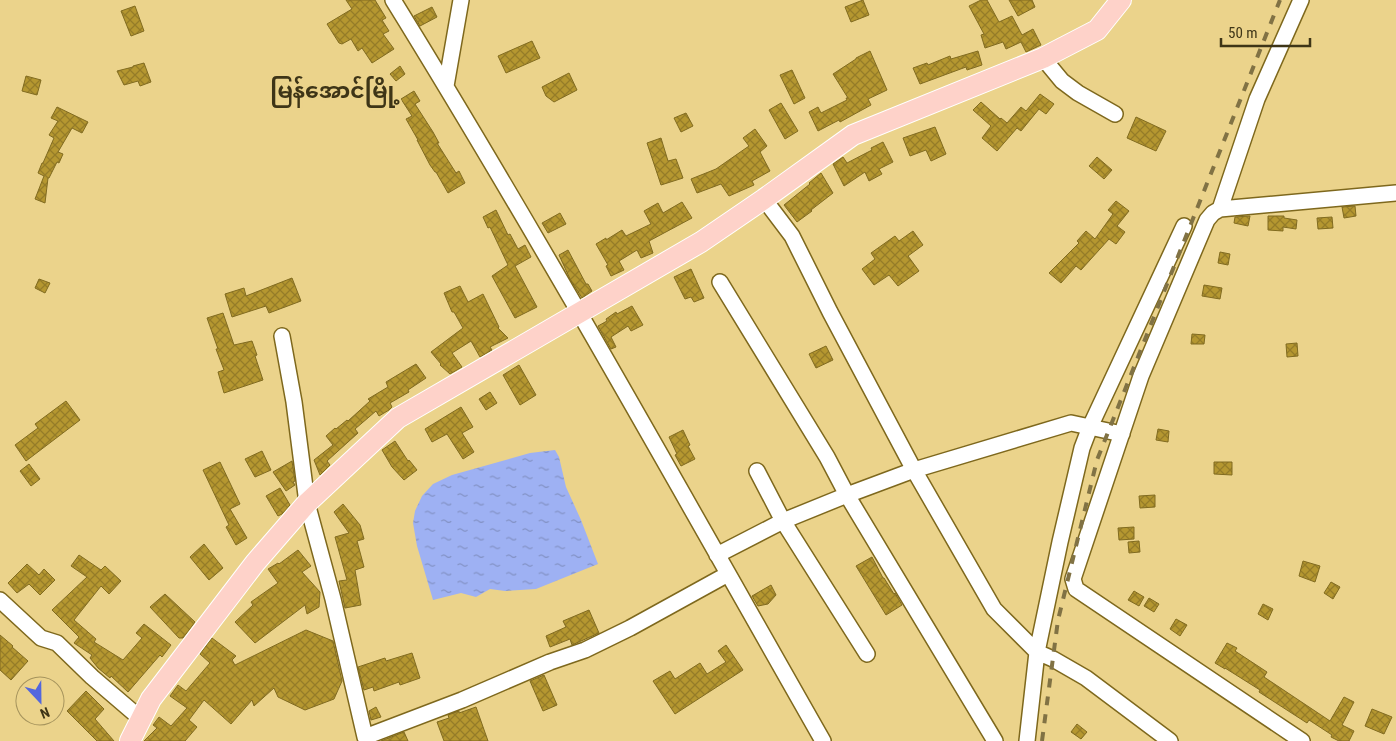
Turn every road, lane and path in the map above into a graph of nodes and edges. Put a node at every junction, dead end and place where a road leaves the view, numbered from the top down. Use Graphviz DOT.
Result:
graph roads {
  1 [pos="394,0"];
  2 [pos="461,0"];
  3 [pos="1121,0"];
  4 [pos="1301,0"];
  5 [pos="1043,58"];
  6 [pos="446,86"];
  7 [pos="1115,114"];
  8 [pos="1396,194"];
  9 [pos="764,199"];
  10 [pos="1220,209"];
  11 [pos="1184,226"];
  12 [pos="720,282"];
  13 [pos="579,313"];
  14 [pos="282,336"];
  15 [pos="1090,427"];
  16 [pos="1122,434"];
  17 [pos="914,470"];
  18 [pos="756,471"];
  19 [pos="847,495"];
  20 [pos="307,503"];
  21 [pos="784,522"];
  22 [pos="717,555"];
  23 [pos="728,574"];
  24 [pos="0,600"];
  25 [pos="1037,652"];
  26 [pos="867,654"];
  27 [pos="141,719"];
  28 [pos="366,739"];
  29 [pos="130,741"];
  30 [pos="823,741"];
  31 [pos="995,741"];
  32 [pos="1027,741"];
  33 [pos="1170,741"];
  34 [pos="1302,741"];
  1 -- 6 [label="street"];
  2 -- 6 [label="street"];
  3 -- 5 [label="main road"];
  4 -- 10 [label="street"];
  5 -- 7 [label="street"];
  5 -- 9 [label="main road"];
  6 -- 13 [label="street"];
  8 -- 10 [label="street"];
  9 -- 13 [label="main road"];
  9 -- 17 [label="street"];
  10 -- 16 [label="street"];
  11 -- 15 [label="street"];
  12 -- 19 [label="street"];
  13 -- 20 [label="main road"];
  13 -- 22 [label="street"];
  14 -- 20 [label="street"];
  15 -- 16 [label="street"];
  15 -- 17 [label="street"];
  15 -- 25 [label="street"];
  16 -- 34 [label="street"];
  17 -- 19 [label="street"];
  17 -- 25 [label="street"];
  18 -- 21 [label="street"];
  19 -- 21 [label="street"];
  19 -- 31 [label="street"];
  20 -- 27 [label="main road"];
  20 -- 28 [label="street"];
  21 -- 22 [label="street"];
  21 -- 26 [label="street"];
  22 -- 23 [label="street"];
  23 -- 28 [label="street"];
  23 -- 30 [label="street"];
  24 -- 27 [label="street"];
  25 -- 32 [label="street"];
  25 -- 33 [label="street"];
  27 -- 29 [label="main road"];
}
